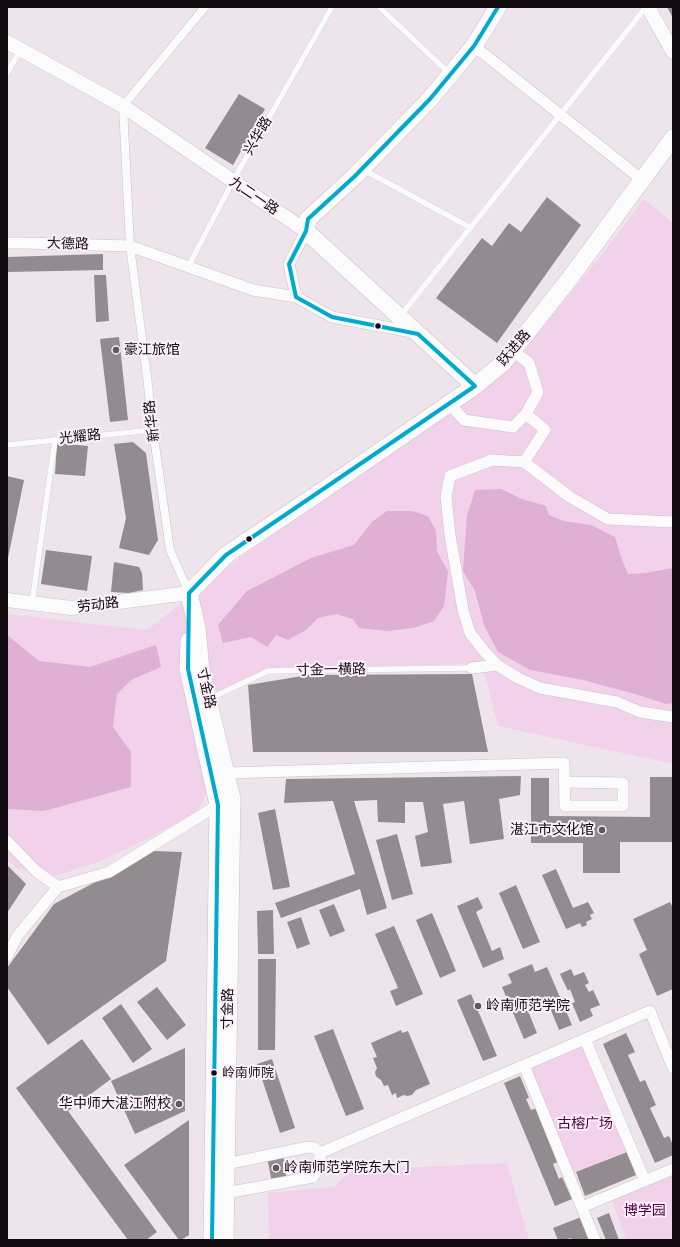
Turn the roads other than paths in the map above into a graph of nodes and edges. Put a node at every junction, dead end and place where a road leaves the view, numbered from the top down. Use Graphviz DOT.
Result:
graph roads {
  1 [pos="205,7"];
  2 [pos="332,7"];
  3 [pos="379,7"];
  4 [pos="498,7"];
  5 [pos="647,7"];
  6 [pos="7,42"];
  7 [pos="474,46"];
  8 [pos="21,49"];
  9 [pos="673,52"];
  10 [pos="7,73"];
  11 [pos="450,74"];
  12 [pos="123,106"];
  13 [pos="561,115"];
  14 [pos="673,138"];
  15 [pos="362,169"];
  16 [pos="642,179"];
  17 [pos="233,181"];
  18 [pos="470,228"];
  19 [pos="306,231"];
  20 [pos="7,244"];
  21 [pos="130,246"];
  22 [pos="188,267"];
  23 [pos="296,297"];
  24 [pos="400,317"];
  25 [pos="418,334"];
  26 [pos="513,351"];
  27 [pos="475,386"];
  28 [pos="449,403"];
  29 [pos="526,414"];
  30 [pos="153,430"];
  31 [pos="55,440"];
  32 [pos="7,444"];
  33 [pos="524,462"];
  34 [pos="673,522"];
  35 [pos="189,593"];
  36 [pos="7,600"];
  37 [pos="32,603"];
  38 [pos="497,665"];
  39 [pos="472,668"];
  40 [pos="202,702"];
  41 [pos="673,717"];
  42 [pos="226,773"];
  43 [pos="564,782"];
  44 [pos="218,804"];
  45 [pos="7,841"];
  46 [pos="58,887"];
  47 [pos="7,956"];
  48 [pos="585,1039"];
  49 [pos="524,1065"];
  50 [pos="673,1068"];
  51 [pos="320,1153"];
  52 [pos="226,1164"];
  53 [pos="673,1169"];
  54 [pos="645,1181"];
  55 [pos="226,1193"];
  56 [pos="582,1207"];
  57 [pos="212,1240"];
  58 [pos="225,1240"];
  59 [pos="595,1240"];
  1 -- 12 [label="street"];
  2 -- 17 [label="lane, 兴华路"];
  3 -- 11 [label="lane"];
  4 -- 7 [label="main road"];
  5 -- 9 [label="street"];
  5 -- 13 [label="lane"];
  6 -- 8 [label="street, 九二一路"];
  7 -- 11 [label="main road"];
  7 -- 13 [label="street"];
  8 -- 10 [label="lane"];
  8 -- 12 [label="street, 九二一路"];
  11 -- 15 [label="main road"];
  12 -- 17 [label="street, 九二一路"];
  12 -- 21 [label="street, 新华路"];
  13 -- 16 [label="street"];
  13 -- 18 [label="lane"];
  14 -- 16 [label="main road, 跃进路"];
  15 -- 18 [label="lane"];
  15 -- 19 [label="main road"];
  16 -- 26 [label="main road, 跃进路"];
  17 -- 19 [label="street, 九二一路"];
  17 -- 22 [label="lane, 兴华路"];
  18 -- 24 [label="lane"];
  19 -- 23 [label="street"];
  19 -- 24 [label="main road, 九二一路"];
  20 -- 21 [label="street, 大德路"];
  21 -- 22 [label="street, 大德路"];
  21 -- 30 [label="street, 新华路"];
  22 -- 23 [label="street, 大德路"];
  23 -- 25 [label="street, 大德路"];
  24 -- 25 [label="main road, 九二一路"];
  25 -- 27 [label="main road, 九二一路"];
  26 -- 27 [label="main road, 跃进路"];
  26 -- 29 [label="street"];
  27 -- 28 [label="main road, 跃进路"];
  28 -- 29 [label="street"];
  28 -- 35 [label="main road, 跃进路"];
  29 -- 33 [label="street"];
  30 -- 31 [label="lane, 光耀路"];
  30 -- 35 [label="street, 新华路"];
  31 -- 32 [label="lane, 光耀路"];
  31 -- 37 [label="lane"];
  33 -- 34 [label="street"];
  33 -- 38 [label="street"];
  35 -- 37 [label="street, 劳动路"];
  35 -- 40 [label="main road, 寸金路"];
  36 -- 37 [label="street, 劳动路"];
  38 -- 39 [label="street"];
  38 -- 41 [label="street"];
  39 -- 40 [label="lane, 寸金一横路"];
  40 -- 42 [label="main road, 寸金路"];
  40 -- 44 [label="main road, 寸金路"];
  42 -- 43 [label="street"];
  42 -- 52 [label="main road, 寸金路"];
  43 -- 43 [label="street"];
  44 -- 46 [label="street"];
  44 -- 57 [label="main road, 寸金路"];
  45 -- 46 [label="street"];
  46 -- 47 [label="street"];
  48 -- 49 [label="street"];
  48 -- 50 [label="street"];
  48 -- 54 [label="street"];
  49 -- 51 [label="street"];
  49 -- 56 [label="street"];
  51 -- 52 [label="street"];
  51 -- 55 [label="street"];
  52 -- 55 [label="main road, 寸金路"];
  53 -- 54 [label="street"];
  54 -- 56 [label="street"];
  55 -- 58 [label="main road, 寸金路"];
  56 -- 59 [label="street"];
}
